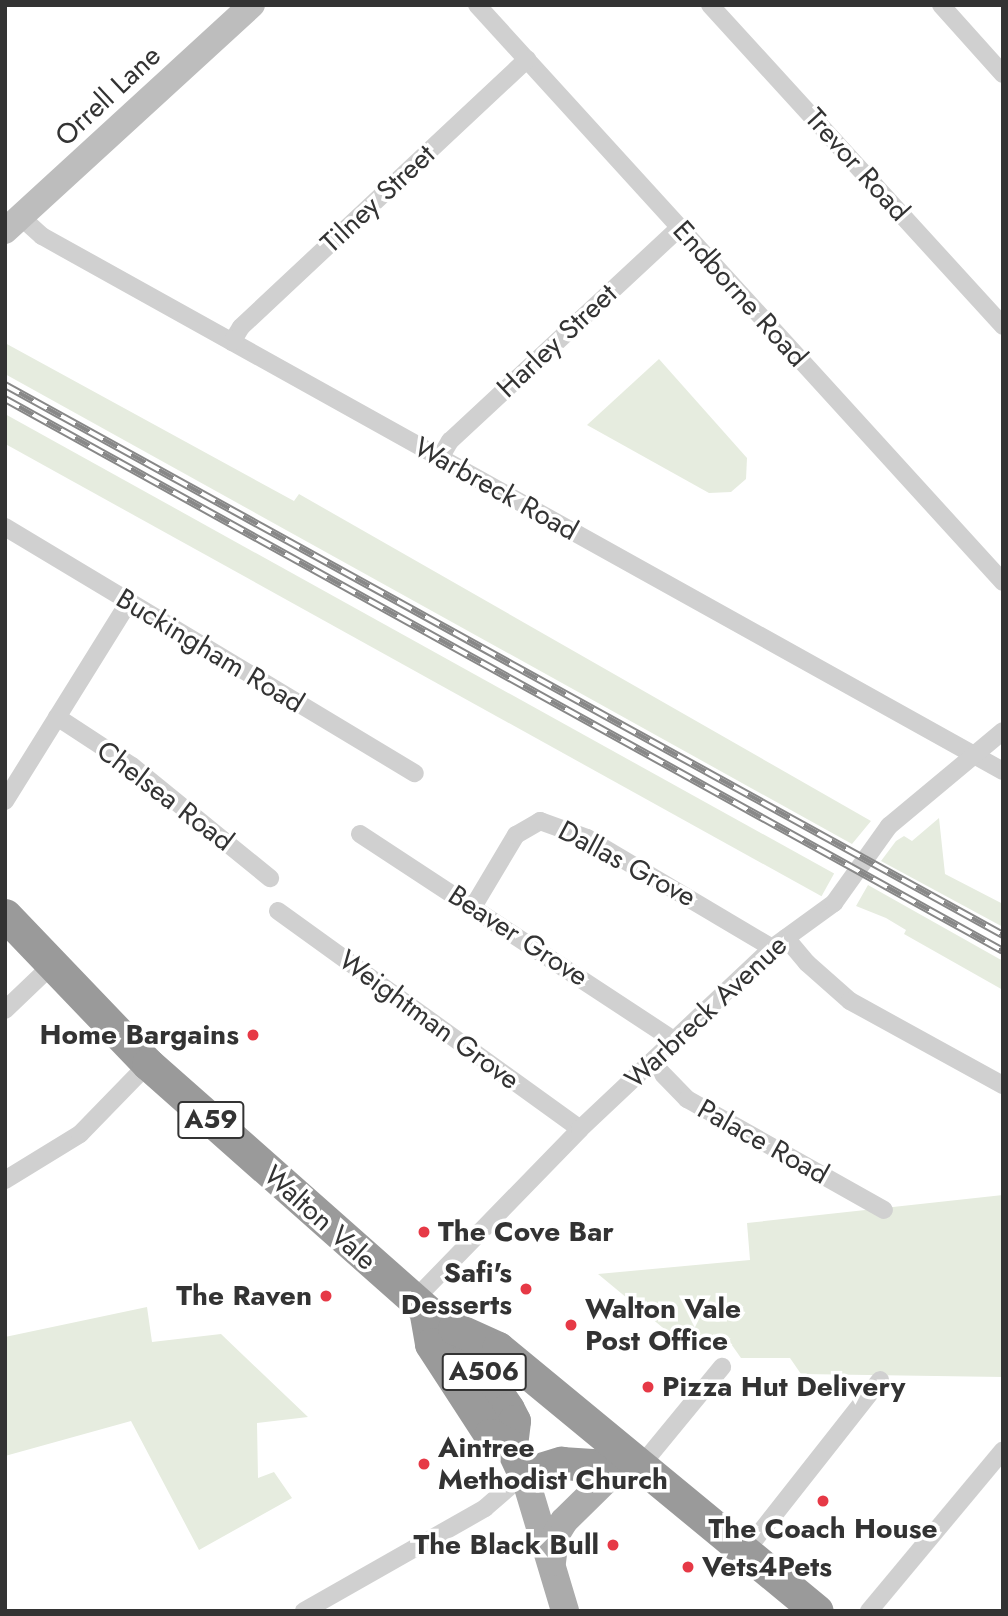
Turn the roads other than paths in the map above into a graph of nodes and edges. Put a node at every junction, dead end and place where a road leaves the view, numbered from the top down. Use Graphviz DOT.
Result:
graph roads {
  1 [pos="252,5"];
  2 [pos="477,5"];
  3 [pos="710,5"];
  4 [pos="941,5"];
  5 [pos="527,59"];
  6 [pos="1003,74"];
  7 [pos="13,224"];
  8 [pos="679,228"];
  9 [pos="1003,326"];
  10 [pos="232,342"];
  11 [pos="440,458"];
  12 [pos="5,527"];
  13 [pos="1003,582"];
  14 [pos="129,602"];
  15 [pos="57,717"];
  16 [pos="1003,731"];
  17 [pos="974,755"];
  18 [pos="1003,771"];
  19 [pos="415,773"];
  20 [pos="5,801"];
  21 [pos="360,834"];
  22 [pos="270,878"];
  23 [pos="474,907"];
  24 [pos="278,911"];
  25 [pos="5,915"];
  26 [pos="779,943"];
  27 [pos="51,966"];
  28 [pos="5,1010"];
  29 [pos="674,1040"];
  30 [pos="651,1062"];
  31 [pos="148,1064"];
  32 [pos="1003,1085"];
  33 [pos="580,1129"];
  34 [pos="5,1180"];
  35 [pos="884,1210"];
  36 [pos="420,1308"];
  37 [pos="722,1367"];
  38 [pos="880,1380"];
  39 [pos="1003,1450"];
  40 [pos="518,1460"];
  41 [pos="629,1468"];
  42 [pos="744,1553"];
  43 [pos="552,1576"];
  44 [pos="304,1611"];
  45 [pos="565,1611"];
  46 [pos="817,1611"];
  47 [pos="869,1611"];
  1 -- 7 [label="street, Orrell Lane"];
  2 -- 5 [label="street, Endborne Road"];
  3 -- 9 [label="street, Trevor Road"];
  4 -- 6 [label="street"];
  5 -- 8 [label="street, Endborne Road"];
  5 -- 10 [label="street, Tilney Street"];
  7 -- 10 [label="street, Warbreck Road"];
  8 -- 11 [label="street, Harley Street"];
  8 -- 13 [label="street, Endborne Road"];
  10 -- 11 [label="street, Warbreck Road"];
  11 -- 17 [label="street, Warbreck Road"];
  12 -- 14 [label="street, Buckingham Road"];
  14 -- 15 [label="street"];
  14 -- 19 [label="street, Buckingham Road"];
  15 -- 20 [label="street"];
  15 -- 22 [label="street, Chelsea Road"];
  16 -- 17 [label="street, Warbreck Avenue"];
  17 -- 18 [label="street, Warbreck Road"];
  17 -- 26 [label="street, Warbreck Avenue"];
  21 -- 23 [label="street, Beaver Grove"];
  23 -- 26 [label="street, Dallas Grove"];
  23 -- 29 [label="street, Beaver Grove"];
  24 -- 33 [label="street, Weightman Grove"];
  25 -- 27 [label="highway, Walton Vale / A59"];
  26 -- 29 [label="street, Warbreck Avenue"];
  26 -- 32 [label="street, Dallas Grove"];
  27 -- 28 [label="street"];
  27 -- 31 [label="highway, Walton Vale / A59"];
  29 -- 30 [label="street, Warbreck Avenue"];
  30 -- 33 [label="street, Warbreck Avenue"];
  30 -- 35 [label="street, Palace Road"];
  31 -- 34 [label="street"];
  31 -- 36 [label="highway, Walton Vale / A59"];
  33 -- 36 [label="street, Warbreck Avenue"];
  36 -- 40 [label="highway, A506"];
  36 -- 41 [label="highway, A59"];
  37 -- 41 [label="street"];
  38 -- 42 [label="street"];
  39 -- 47 [label="street"];
  40 -- 41 [label="highway"];
  40 -- 43 [label="main road"];
  40 -- 44 [label="street"];
  41 -- 42 [label="highway, A59"];
  41 -- 43 [label="main road"];
  42 -- 46 [label="highway, A59"];
  43 -- 45 [label="main road"];
}
